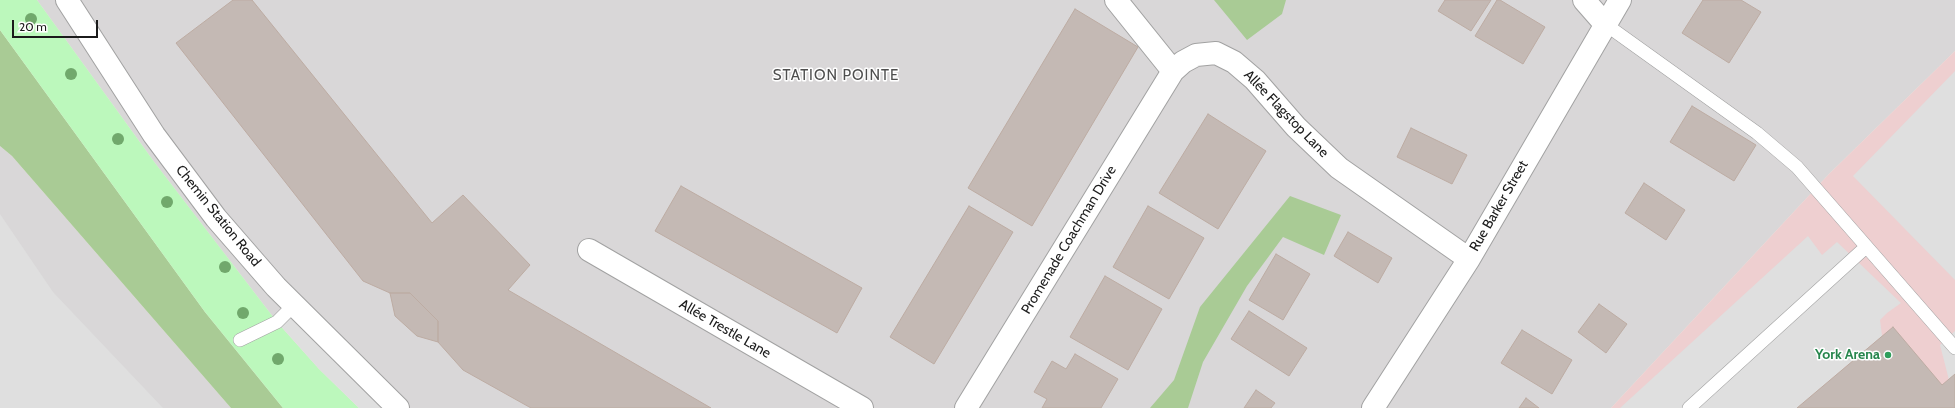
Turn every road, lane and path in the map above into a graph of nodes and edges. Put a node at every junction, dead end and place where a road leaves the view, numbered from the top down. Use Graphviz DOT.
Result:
graph roads {
  1 [pos="67,0"];
  2 [pos="1116,0"];
  3 [pos="1584,0"];
  4 [pos="1620,0"];
  5 [pos="1605,24"];
  6 [pos="1173,71"];
  7 [pos="1866,247"];
  8 [pos="589,250"];
  9 [pos="1469,259"];
  10 [pos="294,305"];
  11 [pos="240,340"];
  12 [pos="1955,348"];
  13 [pos="1376,407"];
  14 [pos="398,408"];
  15 [pos="862,408"];
  16 [pos="966,408"];
  17 [pos="1689,408"];
  1 -- 10 [label="street, Chemin Station Road"];
  2 -- 6 [label="street"];
  3 -- 5 [label="street"];
  4 -- 5 [label="street, Rue Barker Street"];
  5 -- 7 [label="lane"];
  5 -- 9 [label="street, Rue Barker Street"];
  6 -- 9 [label="street, Allée Flagstop Lane"];
  6 -- 16 [label="street, Promenade Coachman Drive"];
  7 -- 12 [label="lane"];
  7 -- 17 [label="lane"];
  8 -- 15 [label="street, Allée Trestle Lane"];
  9 -- 13 [label="street, Rue Barker Street"];
  10 -- 11 [label="lane"];
  10 -- 14 [label="street, Chemin Station Road"];
}
